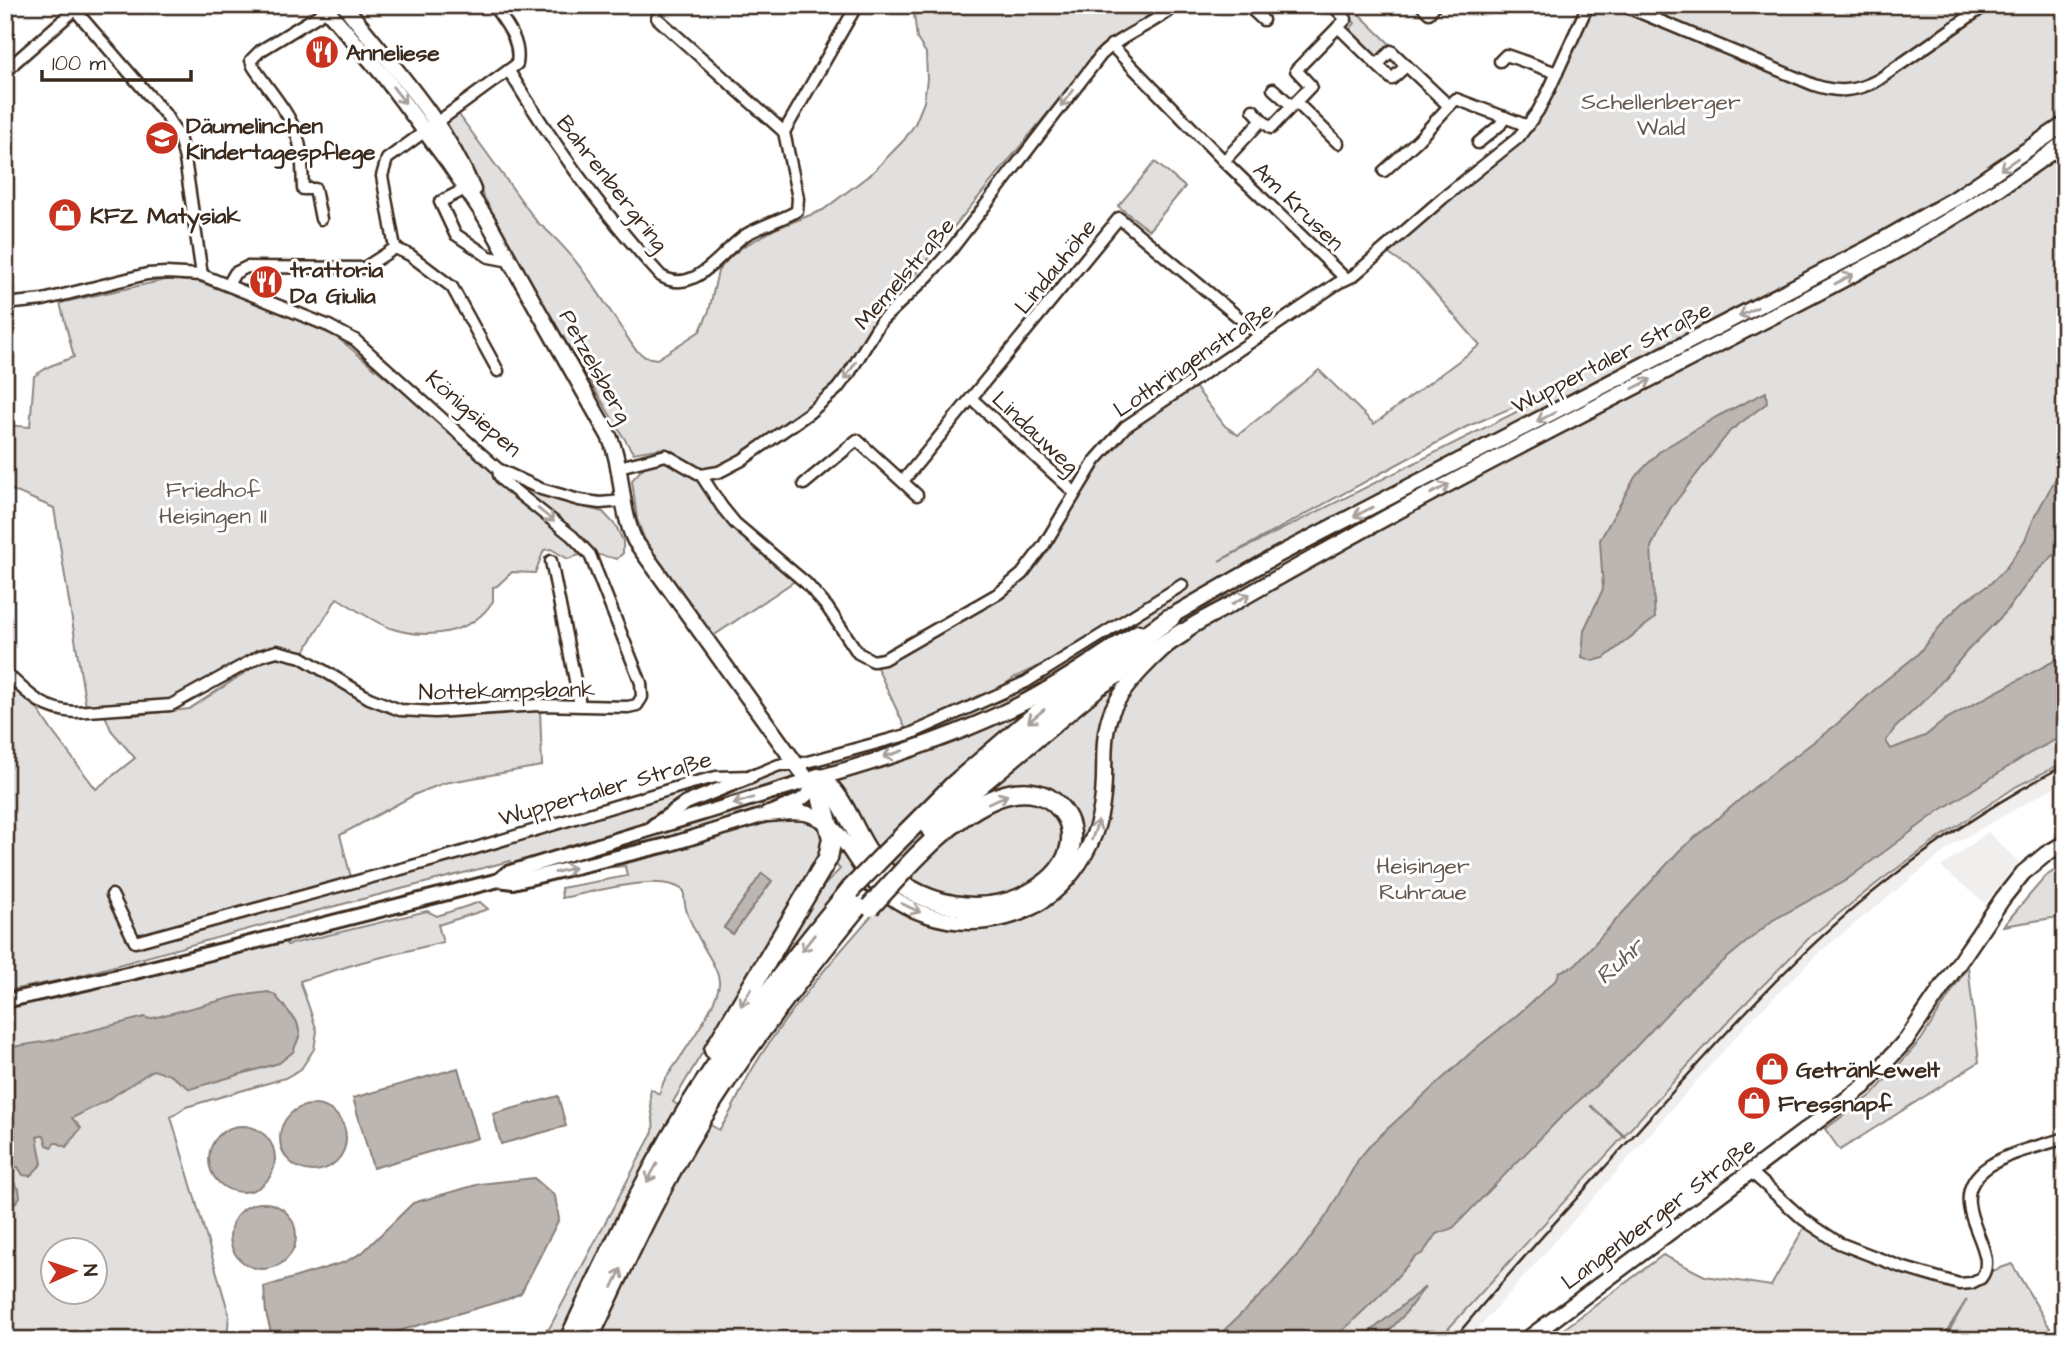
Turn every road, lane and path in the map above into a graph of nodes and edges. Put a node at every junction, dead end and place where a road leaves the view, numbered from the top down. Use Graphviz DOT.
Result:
graph roads {
  1 [pos="344,5"];
  2 [pos="493,5"];
  3 [pos="857,5"];
  4 [pos="1176,5"];
  5 [pos="1247,5"];
  6 [pos="1332,5"];
  7 [pos="1421,5"];
  8 [pos="1435,5"];
  9 [pos="1588,5"];
  10 [pos="1622,5"];
  11 [pos="1986,5"];
  12 [pos="78,7"];
  13 [pos="325,8"];
  14 [pos="656,18"];
  15 [pos="1263,20"];
  16 [pos="1338,27"];
  17 [pos="1111,45"];
  18 [pos="5,53"];
  19 [pos="1500,61"];
  20 [pos="1377,65"];
  21 [pos="1406,66"];
  22 [pos="9,68"];
  23 [pos="509,71"];
  24 [pos="1557,73"];
  25 [pos="1273,89"];
  26 [pos="1294,104"];
  27 [pos="1449,106"];
  28 [pos="1253,110"];
  29 [pos="1505,117"];
  30 [pos="1262,120"];
  31 [pos="2065,124"];
  32 [pos="431,126"];
  33 [pos="1528,126"];
  34 [pos="784,132"];
  35 [pos="2065,142"];
  36 [pos="1338,143"];
  37 [pos="1478,143"];
  38 [pos="1224,161"];
  39 [pos="1384,171"];
  40 [pos="465,189"];
  41 [pos="485,218"];
  42 [pos="321,219"];
  43 [pos="395,248"];
  44 [pos="510,261"];
  45 [pos="202,275"];
  46 [pos="1346,279"];
  47 [pos="228,285"];
  48 [pos="5,304"];
  49 [pos="1261,336"];
  50 [pos="498,372"];
  51 [pos="972,399"];
  52 [pos="619,467"];
  53 [pos="499,469"];
  54 [pos="701,475"];
  55 [pos="903,481"];
  56 [pos="804,484"];
  57 [pos="1075,493"];
  58 [pos="917,495"];
  59 [pos="624,501"];
  60 [pos="551,561"];
  61 [pos="1182,585"];
  62 [pos="1170,618"];
  63 [pos="1182,633"];
  64 [pos="5,672"];
  65 [pos="580,705"];
  66 [pos="796,765"];
  67 [pos="752,776"];
  68 [pos="815,786"];
  69 [pos="768,814"];
  70 [pos="830,827"];
  71 [pos="644,832"];
  72 [pos="844,838"];
  73 [pos="2065,843"];
  74 [pos="891,862"];
  75 [pos="499,880"];
  76 [pos="112,895"];
  77 [pos="861,899"];
  78 [pos="5,1001"];
  79 [pos="693,1117"];
  80 [pos="2065,1138"];
  81 [pos="1751,1172"];
  82 [pos="569,1340"];
  83 [pos="588,1340"];
  84 [pos="1526,1340"];
  1 -- 32 [label="main road, Petzelsberg"];
  2 -- 23 [label="street"];
  3 -- 34 [label="street"];
  4 -- 17 [label="street, Memelstraße"];
  5 -- 15 [label="street"];
  6 -- 16 [label="street"];
  7 -- 8 [label="street"];
  9 -- 24 [label="street, Lothringenstraße"];
  10 -- 11 [label="street"];
  12 -- 22 [label="street"];
  12 -- 45 [label="street"];
  13 -- 32 [label="main road, Petzelsberg, one-way"];
  13 -- 42 [label="street"];
  14 -- 34 [label="street"];
  16 -- 20 [label="street"];
  16 -- 26 [label="street"];
  17 -- 38 [label="street, Am Krusen"];
  17 -- 54 [label="street, Memelstraße, one-way"];
  18 -- 22 [label="street"];
  19 -- 24 [label="street"];
  20 -- 21 [label="street"];
  20 -- 21 [label="street"];
  21 -- 27 [label="street"];
  23 -- 32 [label="street"];
  23 -- 34 [label="street, Bahrenbergring"];
  24 -- 33 [label="street, Lothringenstraße"];
  25 -- 26 [label="street"];
  26 -- 30 [label="street, Am Krusen"];
  26 -- 36 [label="street"];
  27 -- 29 [label="street"];
  27 -- 39 [label="street"];
  28 -- 30 [label="street"];
  29 -- 33 [label="street"];
  29 -- 37 [label="street"];
  30 -- 38 [label="street, Am Krusen"];
  31 -- 62 [label="main road, Wuppertaler Straße, one-way"];
  32 -- 40 [label="main road, Petzelsberg"];
  32 -- 41 [label="main road, Petzelsberg"];
  32 -- 43 [label="street"];
  33 -- 46 [label="street, Lothringenstraße"];
  63 -- 35 [label="main road, Wuppertaler Straße, one-way"];
  38 -- 46 [label="street, Am Krusen"];
  40 -- 41 [label="main road, Petzelsberg"];
  40 -- 44 [label="street"];
  41 -- 44 [label="main road, Petzelsberg"];
  43 -- 47 [label="street"];
  43 -- 50 [label="street"];
  44 -- 52 [label="main road, Petzelsberg"];
  45 -- 47 [label="street, Königsiepen"];
  45 -- 48 [label="street, Königsiepen"];
  46 -- 49 [label="street, Lothringenstraße"];
  47 -- 53 [label="street, Königsiepen"];
  49 -- 51 [label="street, Lindauhöhe"];
  49 -- 57 [label="street, Lothringenstraße"];
  51 -- 55 [label="street, Lindauhöhe"];
  51 -- 57 [label="street, Lindauweg"];
  52 -- 54 [label="street"];
  52 -- 59 [label="main road, Petzelsberg"];
  53 -- 59 [label="street, Königsiepen"];
  53 -- 65 [label="street, Nottekampsbank, one-way"];
  54 -- 57 [label="street, Lothringenstraße"];
  55 -- 56 [label="street"];
  55 -- 58 [label="street"];
  59 -- 66 [label="main road"];
  60 -- 65 [label="street"];
  61 -- 66 [label="street, Wuppertaler Straße"];
  62 -- 68 [label="main road, Wuppertaler Straße, one-way"];
  62 -- 74 [label="highway, one-way"];
  72 -- 63 [label="main road, Wuppertaler Straße, one-way"];
  63 -- 74 [label="highway"];
  64 -- 65 [label="street, Nottekampsbank"];
  66 -- 67 [label="street, Wuppertaler Straße"];
  66 -- 68 [label="main road"];
  67 -- 71 [label="street"];
  67 -- 76 [label="street, Wuppertaler Straße"];
  68 -- 69 [label="street"];
  68 -- 70 [label="highway"];
  68 -- 71 [label="street, one-way"];
  68 -- 72 [label="main road, Wuppertaler Straße"];
  68 -- 74 [label="highway"];
  69 -- 70 [label="main road"];
  75 -- 69 [label="street, one-way"];
  70 -- 72 [label="main road"];
  70 -- 79 [label="highway, one-way"];
  71 -- 75 [label="street"];
  73 -- 81 [label="main road, Langenberger Straße"];
  74 -- 74 [label="highway, one-way"];
  74 -- 77 [label="highway, bridge"];
  74 -- 77 [label="highway, bridge"];
  75 -- 78 [label="street"];
  77 -- 79 [label="highway"];
  77 -- 79 [label="highway, one-way"];
  79 -- 82 [label="highway, one-way"];
  83 -- 79 [label="highway, one-way"];
  80 -- 81 [label="street"];
  81 -- 84 [label="main road, Langenberger Straße"];
}
